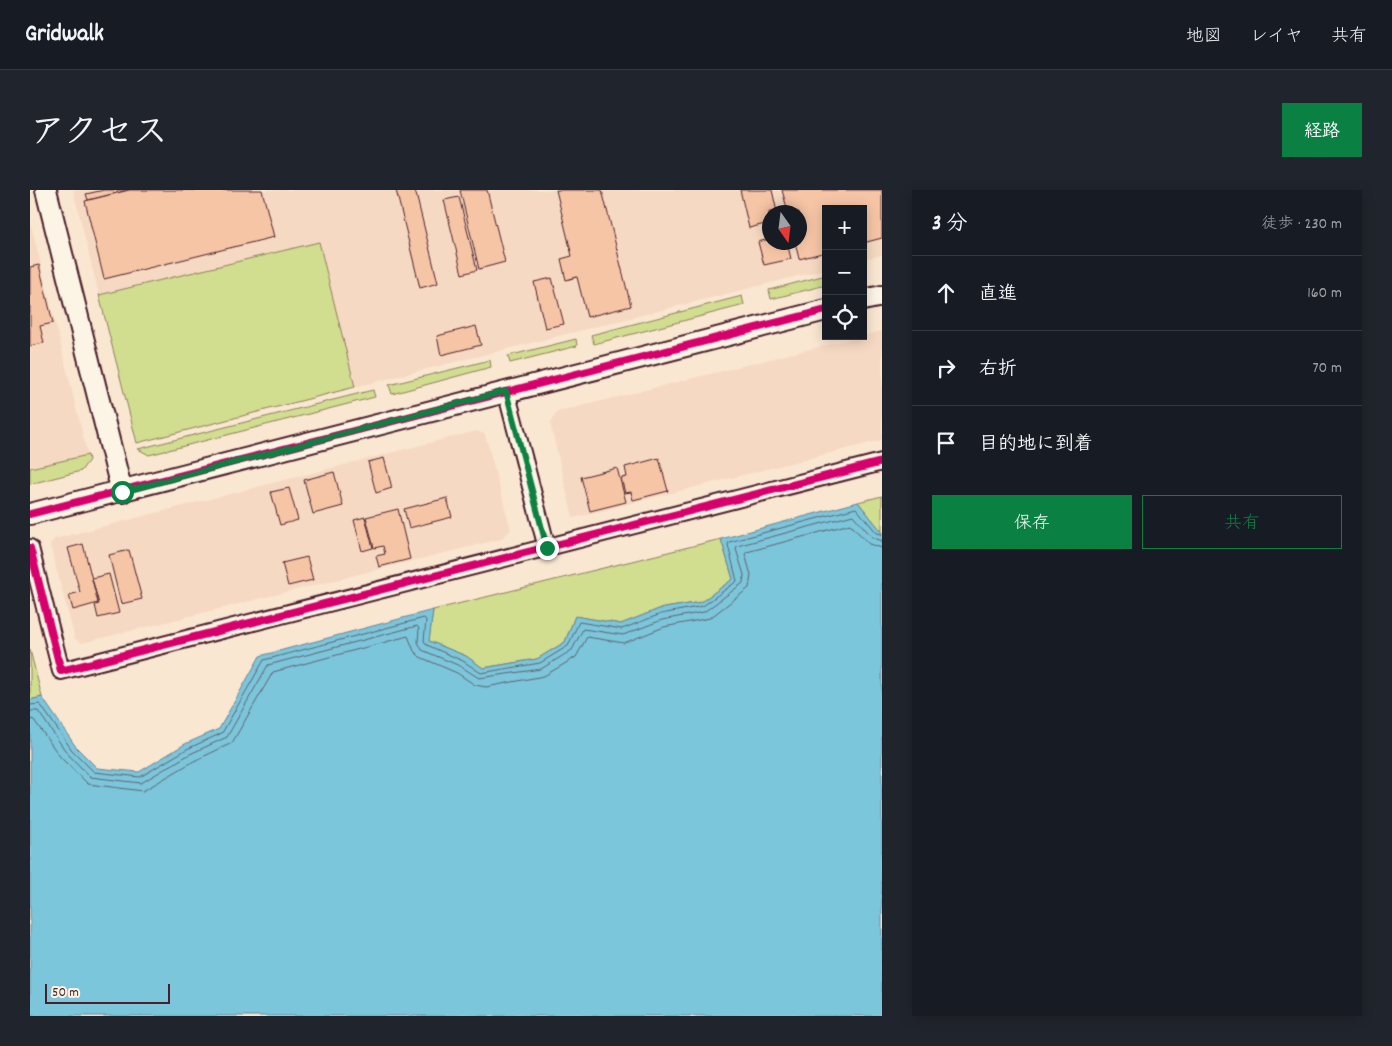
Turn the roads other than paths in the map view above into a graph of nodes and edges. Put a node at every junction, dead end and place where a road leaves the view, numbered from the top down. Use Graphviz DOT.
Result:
graph roads {
  1 [pos="46,190"];
  2 [pos="882,296"];
  3 [pos="867,299"];
  4 [pos="822,311"];
  5 [pos="506,391"];
  6 [pos="882,462"];
  7 [pos="122,492"];
  8 [pos="30,514"];
  9 [pos="30,548"];
  10 [pos="547,548"];
  1 -- 7 [label="street"];
  2 -- 3 [label="street"];
  4 -- 5 [label="street"];
  5 -- 7 [label="street"];
  5 -- 10 [label="street"];
  6 -- 10 [label="street"];
  7 -- 8 [label="street"];
  9 -- 10 [label="street"];
}
